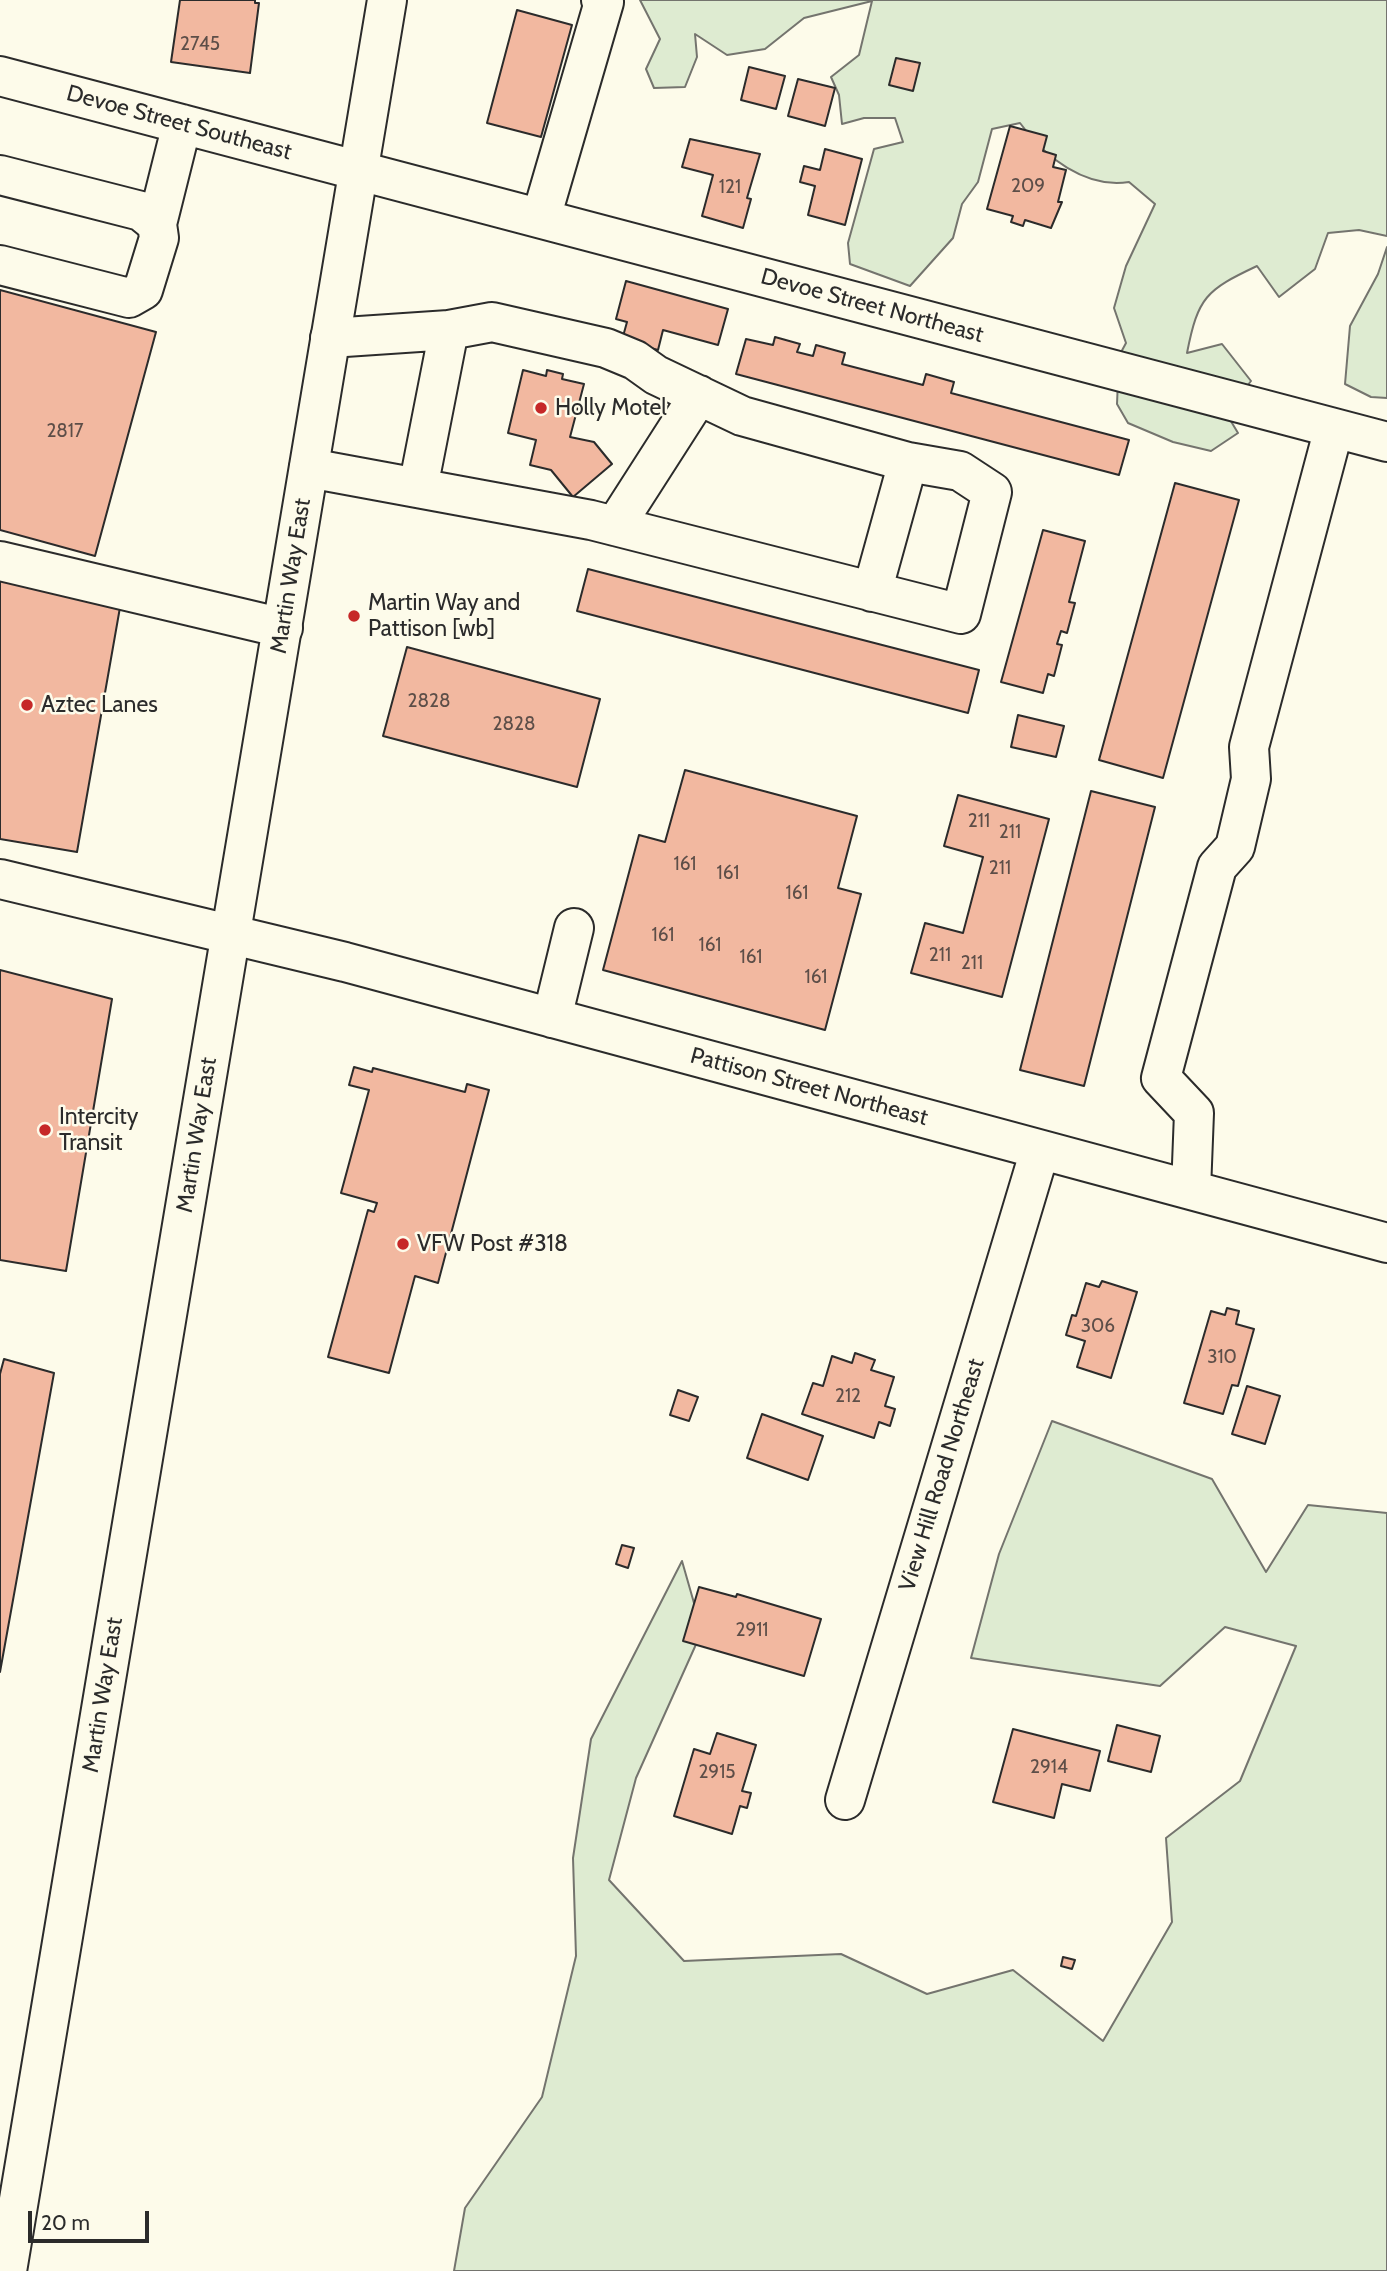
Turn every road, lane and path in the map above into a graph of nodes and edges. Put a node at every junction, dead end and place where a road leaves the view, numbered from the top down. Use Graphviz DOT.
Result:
graph roads {
  1 [pos="387,0"];
  2 [pos="601,0"];
  3 [pos="0,76"];
  4 [pos="183,124"];
  5 [pos="357,170"];
  6 [pos="0,176"];
  7 [pos="541,218"];
  8 [pos="157,224"];
  9 [pos="0,265"];
  10 [pos="449,330"];
  11 [pos="331,338"];
  12 [pos="699,395"];
  13 [pos="1334,428"];
  14 [pos="1387,442"];
  15 [pos="908,462"];
  16 [pos="309,468"];
  17 [pos="418,488"];
  18 [pos="615,526"];
  19 [pos="0,561"];
  20 [pos="872,592"];
  21 [pos="283,628"];
  22 [pos="0,879"];
  23 [pos="574,928"];
  24 [pos="230,935"];
  25 [pos="552,1018"];
  26 [pos="1040,1150"];
  27 [pos="1191,1190"];
  28 [pos="1387,1243"];
  29 [pos="845,1800"];
  30 [pos="7,2271"];
  1 -- 5 [label="street, Martin Way East"];
  2 -- 7 [label="street"];
  3 -- 4 [label="street, Devoe Street Southeast"];
  4 -- 5 [label="street, Devoe Street Southeast"];
  4 -- 8 [label="street"];
  5 -- 7 [label="street, Devoe Street Northeast"];
  5 -- 11 [label="street, Martin Way East"];
  6 -- 8 [label="street"];
  7 -- 13 [label="street, Devoe Street Northeast"];
  8 -- 9 [label="street"];
  10 -- 11 [label="street"];
  10 -- 12 [label="street"];
  10 -- 17 [label="street"];
  11 -- 16 [label="street, Martin Way East"];
  12 -- 15 [label="street"];
  12 -- 18 [label="street"];
  13 -- 14 [label="street, Devoe Street Northeast"];
  13 -- 27 [label="street"];
  15 -- 20 [label="street"];
  15 -- 20 [label="street"];
  16 -- 17 [label="street"];
  16 -- 21 [label="street, Martin Way East"];
  17 -- 18 [label="street"];
  18 -- 20 [label="street"];
  19 -- 21 [label="street"];
  21 -- 24 [label="street, Martin Way East"];
  22 -- 24 [label="street, Pattison Street Northeast"];
  23 -- 25 [label="street"];
  24 -- 25 [label="street, Pattison Street Northeast"];
  24 -- 30 [label="street, Martin Way East"];
  25 -- 26 [label="street, Pattison Street Northeast"];
  26 -- 27 [label="street, Pattison Street Northeast"];
  26 -- 29 [label="street, View Hill Road Northeast"];
  27 -- 28 [label="street, Pattison Street Northeast"];
}
